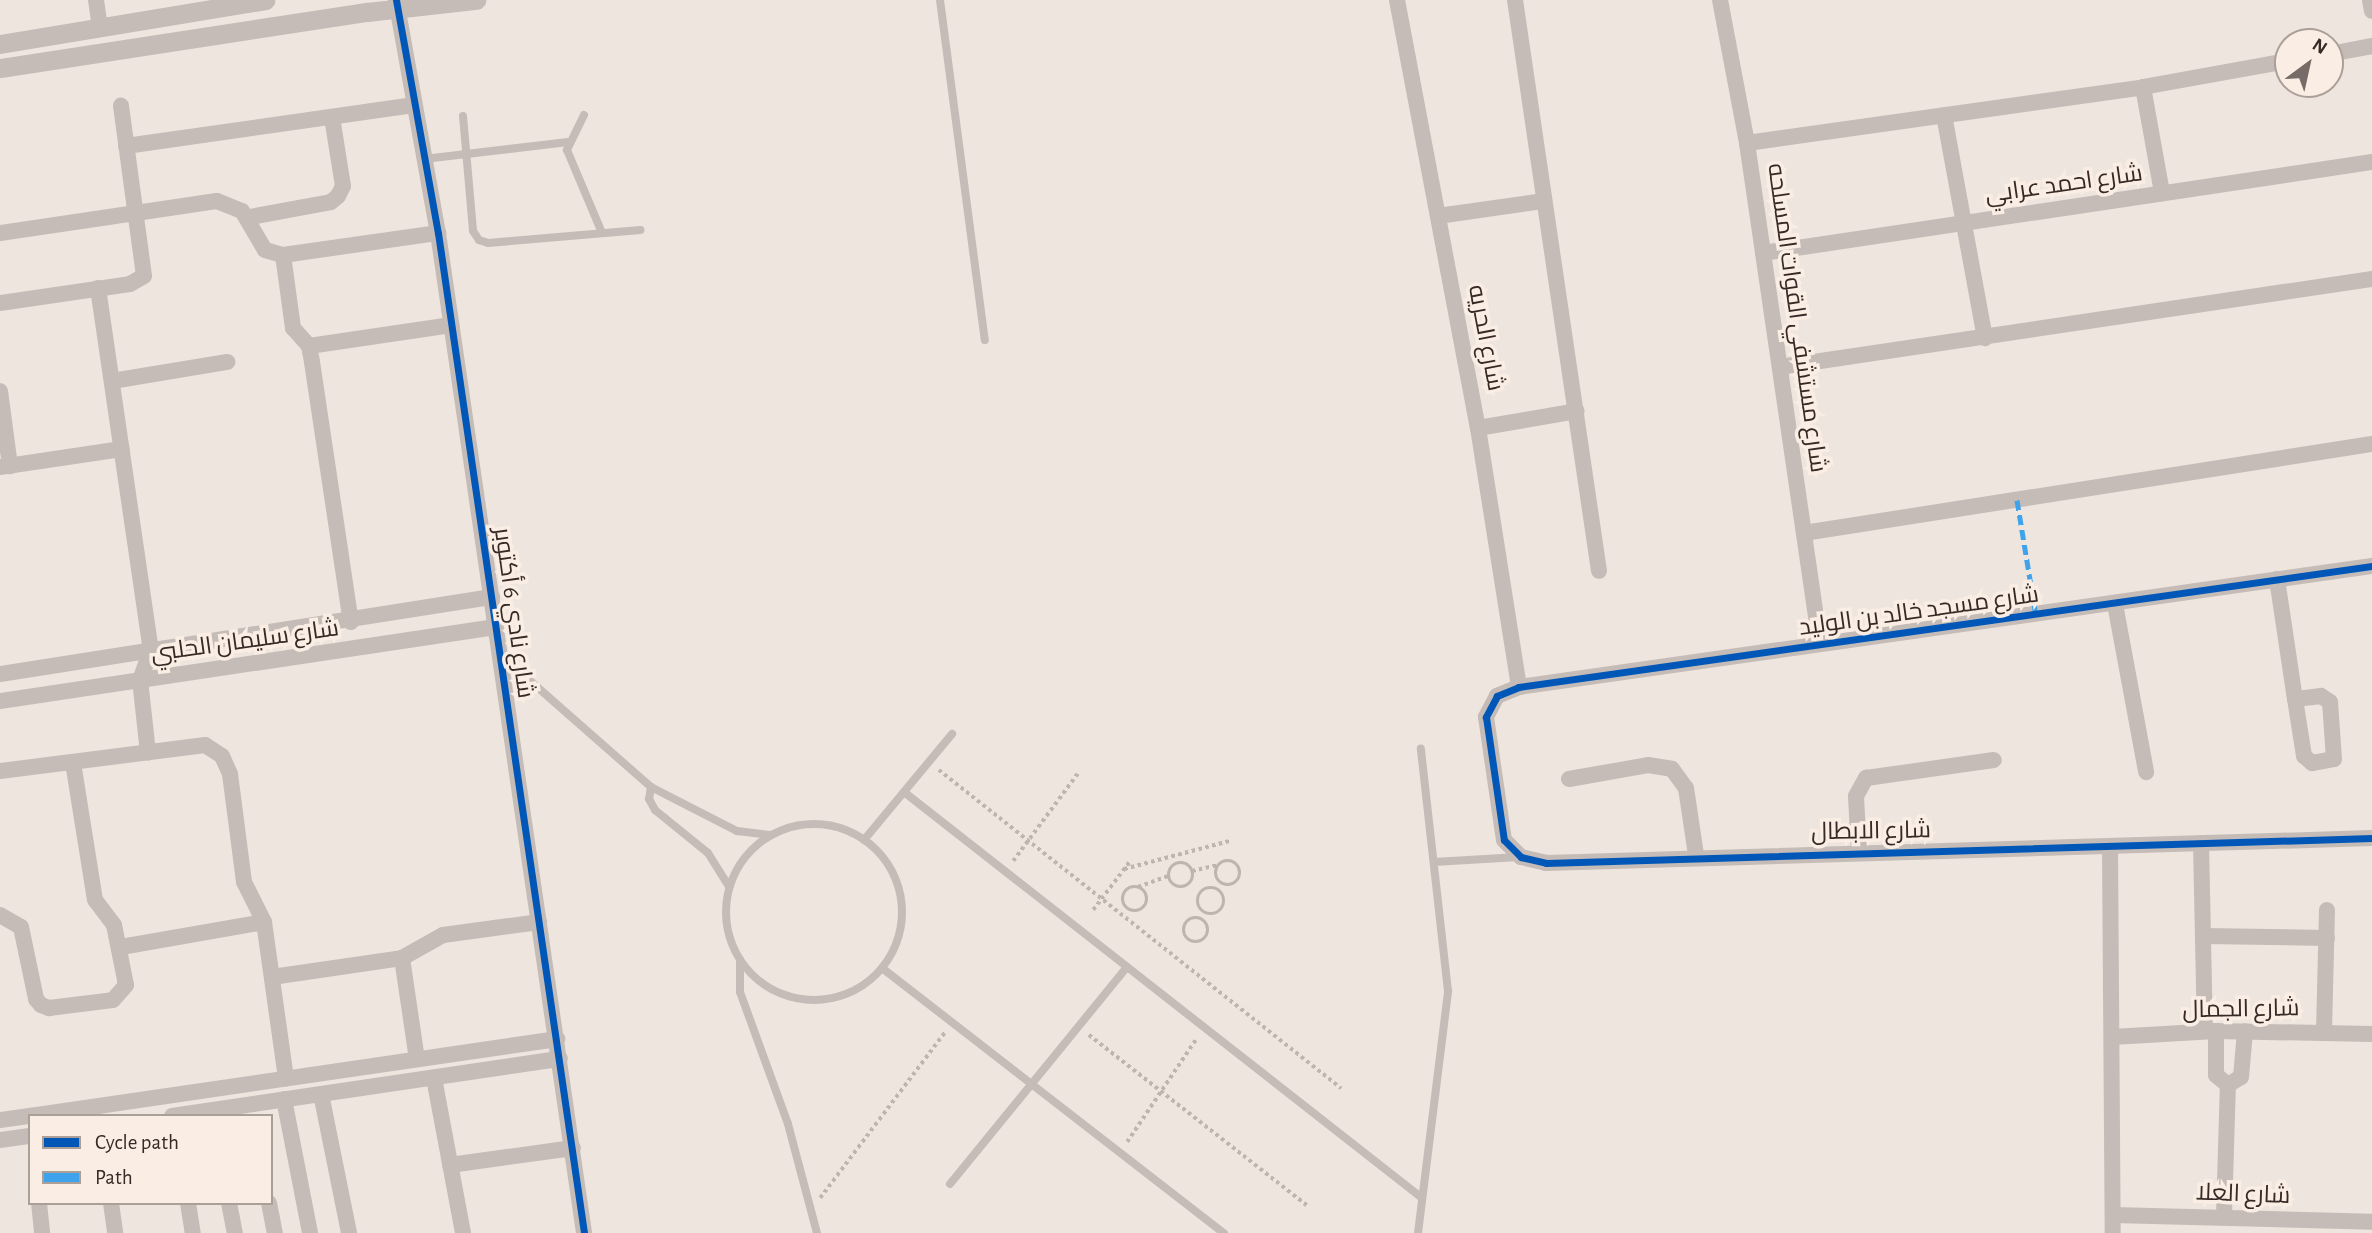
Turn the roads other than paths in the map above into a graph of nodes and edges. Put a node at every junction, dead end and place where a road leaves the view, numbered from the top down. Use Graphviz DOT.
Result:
graph roads {
  1 [pos="96,0"];
  2 [pos="265,0"];
  3 [pos="476,0"];
  4 [pos="940,0"];
  5 [pos="1397,0"];
  6 [pos="1515,0"];
  7 [pos="1720,0"];
  8 [pos="2370,0"];
  9 [pos="397,4"];
  10 [pos="2372,12"];
  11 [pos="100,27"];
  12 [pos="0,44"];
  13 [pos="2372,46"];
  14 [pos="2344,51"];
  15 [pos="2274,64"];
  16 [pos="0,68"];
  17 [pos="2143,87"];
  18 [pos="414,105"];
  19 [pos="121,106"];
  20 [pos="584,115"];
  21 [pos="463,116"];
  22 [pos="1944,116"];
  23 [pos="332,117"];
  24 [pos="568,142"];
  25 [pos="1747,143"];
  26 [pos="126,146"];
  27 [pos="466,153"];
  28 [pos="424,159"];
  29 [pos="2372,162"];
  30 [pos="2162,193"];
  31 [pos="1544,201"];
  32 [pos="134,211"];
  33 [pos="1438,216"];
  34 [pos="250,217"];
  35 [pos="1966,222"];
  36 [pos="640,230"];
  37 [pos="0,233"];
  38 [pos="438,233"];
  39 [pos="602,233"];
  40 [pos="1763,253"];
  41 [pos="283,255"];
  42 [pos="2372,279"];
  43 [pos="98,288"];
  44 [pos="0,303"];
  45 [pos="451,325"];
  46 [pos="1985,338"];
  47 [pos="985,340"];
  48 [pos="309,346"];
  49 [pos="227,362"];
  50 [pos="1780,367"];
  51 [pos="112,381"];
  52 [pos="0,391"];
  53 [pos="1577,411"];
  54 [pos="1478,428"];
  55 [pos="2372,444"];
  56 [pos="122,449"];
  57 [pos="5,466"];
  58 [pos="1804,533"];
  59 [pos="2372,566"];
  60 [pos="1599,571"];
  61 [pos="2277,579"];
  62 [pos="492,597"];
  63 [pos="2115,604"];
  64 [pos="351,622"];
  65 [pos="496,627"];
  66 [pos="1820,644"];
  67 [pos="151,650"];
  68 [pos="500,655"];
  69 [pos="0,674"];
  70 [pos="140,680"];
  71 [pos="1518,687"];
  72 [pos="2295,699"];
  73 [pos="0,701"];
  74 [pos="952,734"];
  75 [pos="1421,749"];
  76 [pos="148,753"];
  77 [pos="1994,760"];
  78 [pos="73,763"];
  79 [pos="0,771"];
  80 [pos="2146,772"];
  81 [pos="1569,779"];
  82 [pos="651,786"];
  83 [pos="904,792"];
  84 [pos="772,835"];
  85 [pos="2372,838"];
  86 [pos="864,840"];
  87 [pos="2200,843"];
  88 [pos="2110,846"];
  89 [pos="1859,852"];
  90 [pos="1696,855"];
  91 [pos="1521,857"];
  92 [pos="1434,862"];
  93 [pos="729,887"];
  94 [pos="2327,910"];
  95 [pos="0,915"];
  96 [pos="264,922"];
  97 [pos="539,922"];
  98 [pos="2203,936"];
  99 [pos="2326,938"];
  100 [pos="121,947"];
  101 [pos="402,958"];
  102 [pos="740,960"];
  103 [pos="1127,967"];
  104 [pos="882,968"];
  105 [pos="272,977"];
  106 [pos="2210,1031"];
  107 [pos="2245,1031"];
  108 [pos="2324,1032"];
  109 [pos="2372,1034"];
  110 [pos="2112,1037"];
  111 [pos="557,1039"];
  112 [pos="417,1059"];
  113 [pos="560,1059"];
  114 [pos="434,1077"];
  115 [pos="286,1078"];
  116 [pos="247,1084"];
  117 [pos="1032,1084"];
  118 [pos="2228,1084"];
  119 [pos="321,1094"];
  120 [pos="284,1099"];
  121 [pos="252,1110"];
  122 [pos="211,1113"];
  123 [pos="44,1114"];
  124 [pos="28,1116"];
  125 [pos="0,1120"];
  126 [pos="28,1136"];
  127 [pos="0,1140"];
  128 [pos="573,1148"];
  129 [pos="450,1165"];
  130 [pos="950,1184"];
  131 [pos="1422,1198"];
  132 [pos="39,1205"];
  133 [pos="111,1205"];
  134 [pos="188,1205"];
  135 [pos="229,1205"];
  136 [pos="269,1205"];
  137 [pos="2113,1215"];
  138 [pos="2224,1216"];
  139 [pos="2372,1222"];
  140 [pos="2307,1227"];
  141 [pos="42,1233"];
  142 [pos="115,1233"];
  143 [pos="193,1233"];
  144 [pos="235,1233"];
  145 [pos="275,1233"];
  146 [pos="310,1233"];
  147 [pos="349,1233"];
  148 [pos="463,1233"];
  149 [pos="584,1233"];
  150 [pos="817,1233"];
  151 [pos="1224,1233"];
  152 [pos="1418,1233"];
  153 [pos="2113,1233"];
  1 -- 11 [label="street"];
  2 -- 11 [label="street"];
  3 -- 9 [label="street"];
  4 -- 47 [label="lane"];
  5 -- 33 [label="street, شارع الحريه"];
  6 -- 31 [label="street"];
  7 -- 25 [label="street, شارع مستشفي القوات المسلحه"];
  8 -- 10 [label="street"];
  9 -- 16 [label="street"];
  9 -- 18 [label="street, شارع نادي 6 أكتوبر"];
  11 -- 12 [label="street"];
  13 -- 14 [label="street"];
  15 -- 17 [label="street"];
  17 -- 22 [label="street"];
  17 -- 30 [label="street"];
  18 -- 23 [label="street"];
  18 -- 28 [label="street, شارع نادي 6 أكتوبر"];
  19 -- 26 [label="street"];
  20 -- 24 [label="lane"];
  21 -- 27 [label="lane"];
  22 -- 25 [label="street"];
  22 -- 35 [label="street"];
  23 -- 26 [label="street"];
  23 -- 34 [label="street"];
  24 -- 27 [label="lane"];
  24 -- 39 [label="lane"];
  25 -- 40 [label="street, شارع مستشفي القوات المسلحه"];
  26 -- 32 [label="street"];
  27 -- 28 [label="lane"];
  27 -- 39 [label="lane"];
  28 -- 38 [label="street, شارع نادي 6 أكتوبر"];
  29 -- 30 [label="street, شارع احمد عرابي"];
  30 -- 35 [label="street, شارع احمد عرابي"];
  31 -- 33 [label="street"];
  31 -- 53 [label="street"];
  32 -- 34 [label="street"];
  32 -- 37 [label="street"];
  32 -- 43 [label="street"];
  33 -- 54 [label="street, شارع الحريه"];
  34 -- 41 [label="street"];
  35 -- 40 [label="street, شارع احمد عرابي"];
  35 -- 46 [label="street"];
  36 -- 39 [label="lane"];
  38 -- 41 [label="street"];
  38 -- 45 [label="street, شارع نادي 6 أكتوبر"];
  40 -- 50 [label="street, شارع مستشفي القوات المسلحه"];
  41 -- 48 [label="street"];
  42 -- 46 [label="street"];
  43 -- 44 [label="street"];
  43 -- 51 [label="street"];
  45 -- 48 [label="street"];
  45 -- 62 [label="street, شارع نادي 6 أكتوبر"];
  46 -- 50 [label="street"];
  48 -- 64 [label="street"];
  49 -- 51 [label="street"];
  50 -- 58 [label="street, شارع مستشفي القوات المسلحه"];
  51 -- 56 [label="street"];
  52 -- 57 [label="street"];
  53 -- 54 [label="street"];
  53 -- 60 [label="street"];
  54 -- 71 [label="street, شارع الحريه"];
  55 -- 58 [label="street"];
  56 -- 57 [label="street"];
  56 -- 67 [label="street"];
  58 -- 66 [label="street, شارع مستشفي القوات المسلحه"];
  59 -- 61 [label="street, شارع مسجد خالد بن الوليد"];
  61 -- 63 [label="street, شارع مسجد خالد بن الوليد"];
  61 -- 72 [label="street"];
  62 -- 64 [label="street, شارع سليمان الحلبي"];
  62 -- 65 [label="street, شارع نادي 6 أكتوبر"];
  63 -- 66 [label="street, شارع مسجد خالد بن الوليد"];
  63 -- 80 [label="street"];
  64 -- 67 [label="street, شارع سليمان الحلبي"];
  65 -- 68 [label="street, شارع نادي 6 أكتوبر"];
  65 -- 70 [label="street, شارع سليمان الحلبي"];
  66 -- 71 [label="street, شارع مسجد خالد بن الوليد"];
  67 -- 69 [label="street, شارع سليمان الحلبي"];
  67 -- 70 [label="street"];
  68 -- 82 [label="lane"];
  68 -- 97 [label="street, شارع نادي 6 أكتوبر"];
  70 -- 73 [label="street, شارع سليمان الحلبي"];
  70 -- 76 [label="street"];
  71 -- 91 [label="street, شارع مسجد خالد بن الوليد"];
  74 -- 83 [label="lane"];
  75 -- 92 [label="lane"];
  76 -- 78 [label="street"];
  76 -- 96 [label="street"];
  77 -- 89 [label="street"];
  78 -- 79 [label="street"];
  78 -- 100 [label="street"];
  81 -- 90 [label="street"];
  82 -- 84 [label="lane"];
  82 -- 93 [label="lane"];
  83 -- 86 [label="lane"];
  83 -- 103 [label="lane"];
  84 -- 86 [label="lane"];
  84 -- 93 [label="lane"];
  85 -- 87 [label="street, شارع الابطال"];
  86 -- 104 [label="lane"];
  87 -- 88 [label="street, شارع الابطال"];
  87 -- 98 [label="street"];
  88 -- 89 [label="street, شارع الابطال"];
  88 -- 110 [label="street"];
  89 -- 90 [label="street, شارع الابطال"];
  90 -- 91 [label="street, شارع الابطال"];
  91 -- 92 [label="lane"];
  92 -- 131 [label="lane"];
  93 -- 102 [label="lane"];
  94 -- 99 [label="street"];
  95 -- 100 [label="street"];
  96 -- 100 [label="street"];
  96 -- 105 [label="street"];
  97 -- 101 [label="street"];
  97 -- 111 [label="street, شارع نادي 6 أكتوبر"];
  98 -- 99 [label="street"];
  98 -- 106 [label="street"];
  99 -- 108 [label="street"];
  101 -- 105 [label="street"];
  101 -- 112 [label="street"];
  102 -- 104 [label="lane"];
  102 -- 150 [label="lane"];
  103 -- 117 [label="lane"];
  103 -- 131 [label="lane"];
  104 -- 117 [label="lane"];
  105 -- 115 [label="street"];
  106 -- 107 [label="street, شارع الجمال"];
  106 -- 110 [label="street, شارع الجمال"];
  106 -- 118 [label="street"];
  107 -- 108 [label="street, شارع الجمال"];
  107 -- 118 [label="street"];
  108 -- 109 [label="street, شارع الجمال"];
  110 -- 137 [label="street"];
  111 -- 112 [label="street"];
  111 -- 113 [label="street, شارع نادي 6 أكتوبر"];
  112 -- 115 [label="street"];
  113 -- 114 [label="street"];
  113 -- 128 [label="street, شارع نادي 6 أكتوبر"];
  114 -- 119 [label="street"];
  114 -- 129 [label="street"];
  115 -- 116 [label="street"];
  116 -- 121 [label="street"];
  116 -- 123 [label="street"];
  117 -- 130 [label="lane"];
  117 -- 151 [label="lane"];
  118 -- 138 [label="street"];
  119 -- 120 [label="street"];
  119 -- 147 [label="street"];
  120 -- 121 [label="street"];
  120 -- 146 [label="street"];
  121 -- 122 [label="street"];
  124 -- 125 [label="street"];
  126 -- 127 [label="street"];
  128 -- 129 [label="street"];
  128 -- 149 [label="street, شارع نادي 6 أكتوبر"];
  129 -- 148 [label="street"];
  131 -- 152 [label="lane"];
  132 -- 141 [label="street"];
  133 -- 142 [label="street"];
  134 -- 143 [label="street"];
  135 -- 144 [label="street"];
  136 -- 145 [label="street"];
  137 -- 138 [label="street, شارع العلا"];
  137 -- 153 [label="street"];
  138 -- 140 [label="street, شارع العلا"];
  139 -- 140 [label="street, شارع العلا"];
}
